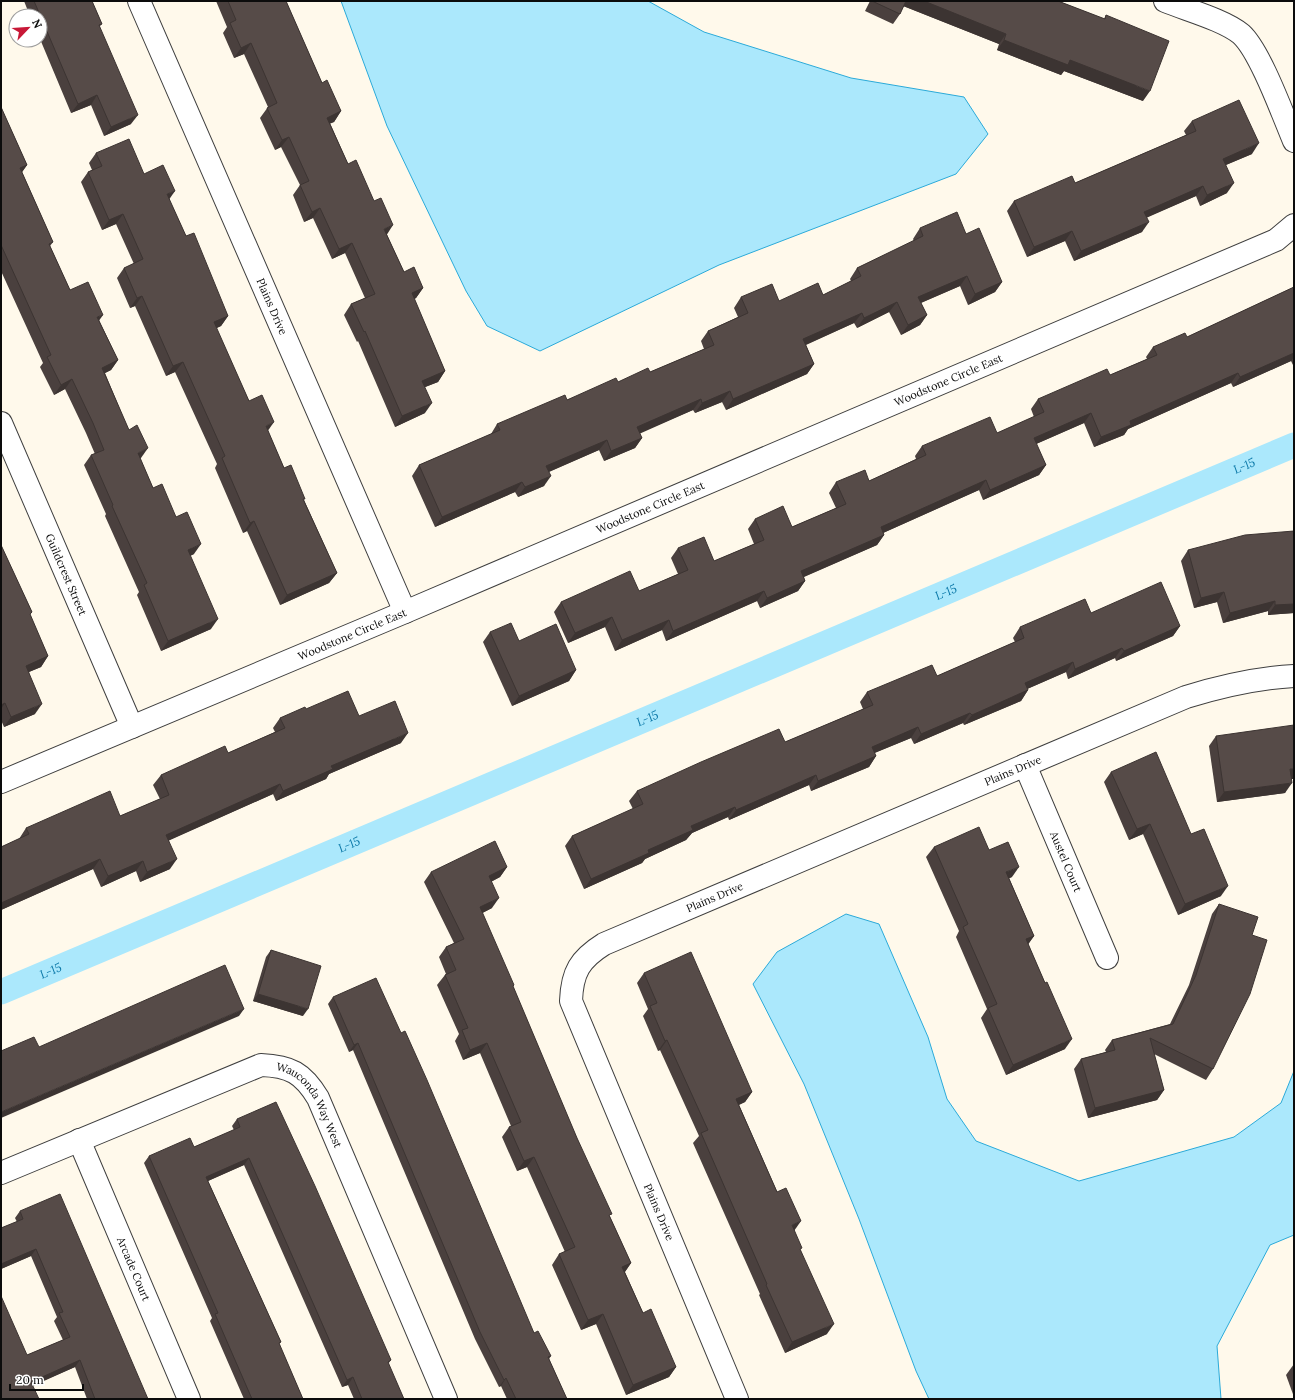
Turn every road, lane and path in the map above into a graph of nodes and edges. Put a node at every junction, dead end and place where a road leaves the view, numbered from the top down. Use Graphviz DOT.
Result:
graph roads {
  1 [pos="139,1"];
  2 [pos="1165,1"];
  3 [pos="1294,141"];
  4 [pos="1294,225"];
  5 [pos="1,423"];
  6 [pos="405,612"];
  7 [pos="1294,676"];
  8 [pos="132,726"];
  9 [pos="1025,765"];
  10 [pos="1,782"];
  11 [pos="1107,958"];
  12 [pos="79,1140"];
  13 [pos="1,1173"];
  14 [pos="189,1399"];
  15 [pos="446,1399"];
  16 [pos="737,1399"];
  1 -- 6 [label="street, Plains Drive"];
  2 -- 3 [label="street"];
  4 -- 6 [label="street, Woodstone Circle East"];
  5 -- 8 [label="street, Guildcrest Street"];
  6 -- 8 [label="street, Woodstone Circle East"];
  7 -- 9 [label="street, Plains Drive"];
  8 -- 10 [label="street, Woodstone Circle East"];
  9 -- 11 [label="street, Austel Court"];
  9 -- 16 [label="street, Plains Drive"];
  12 -- 13 [label="street, Wauconda Way West"];
  12 -- 14 [label="street, Arcade Court"];
  12 -- 15 [label="street, Wauconda Way West"];
}
